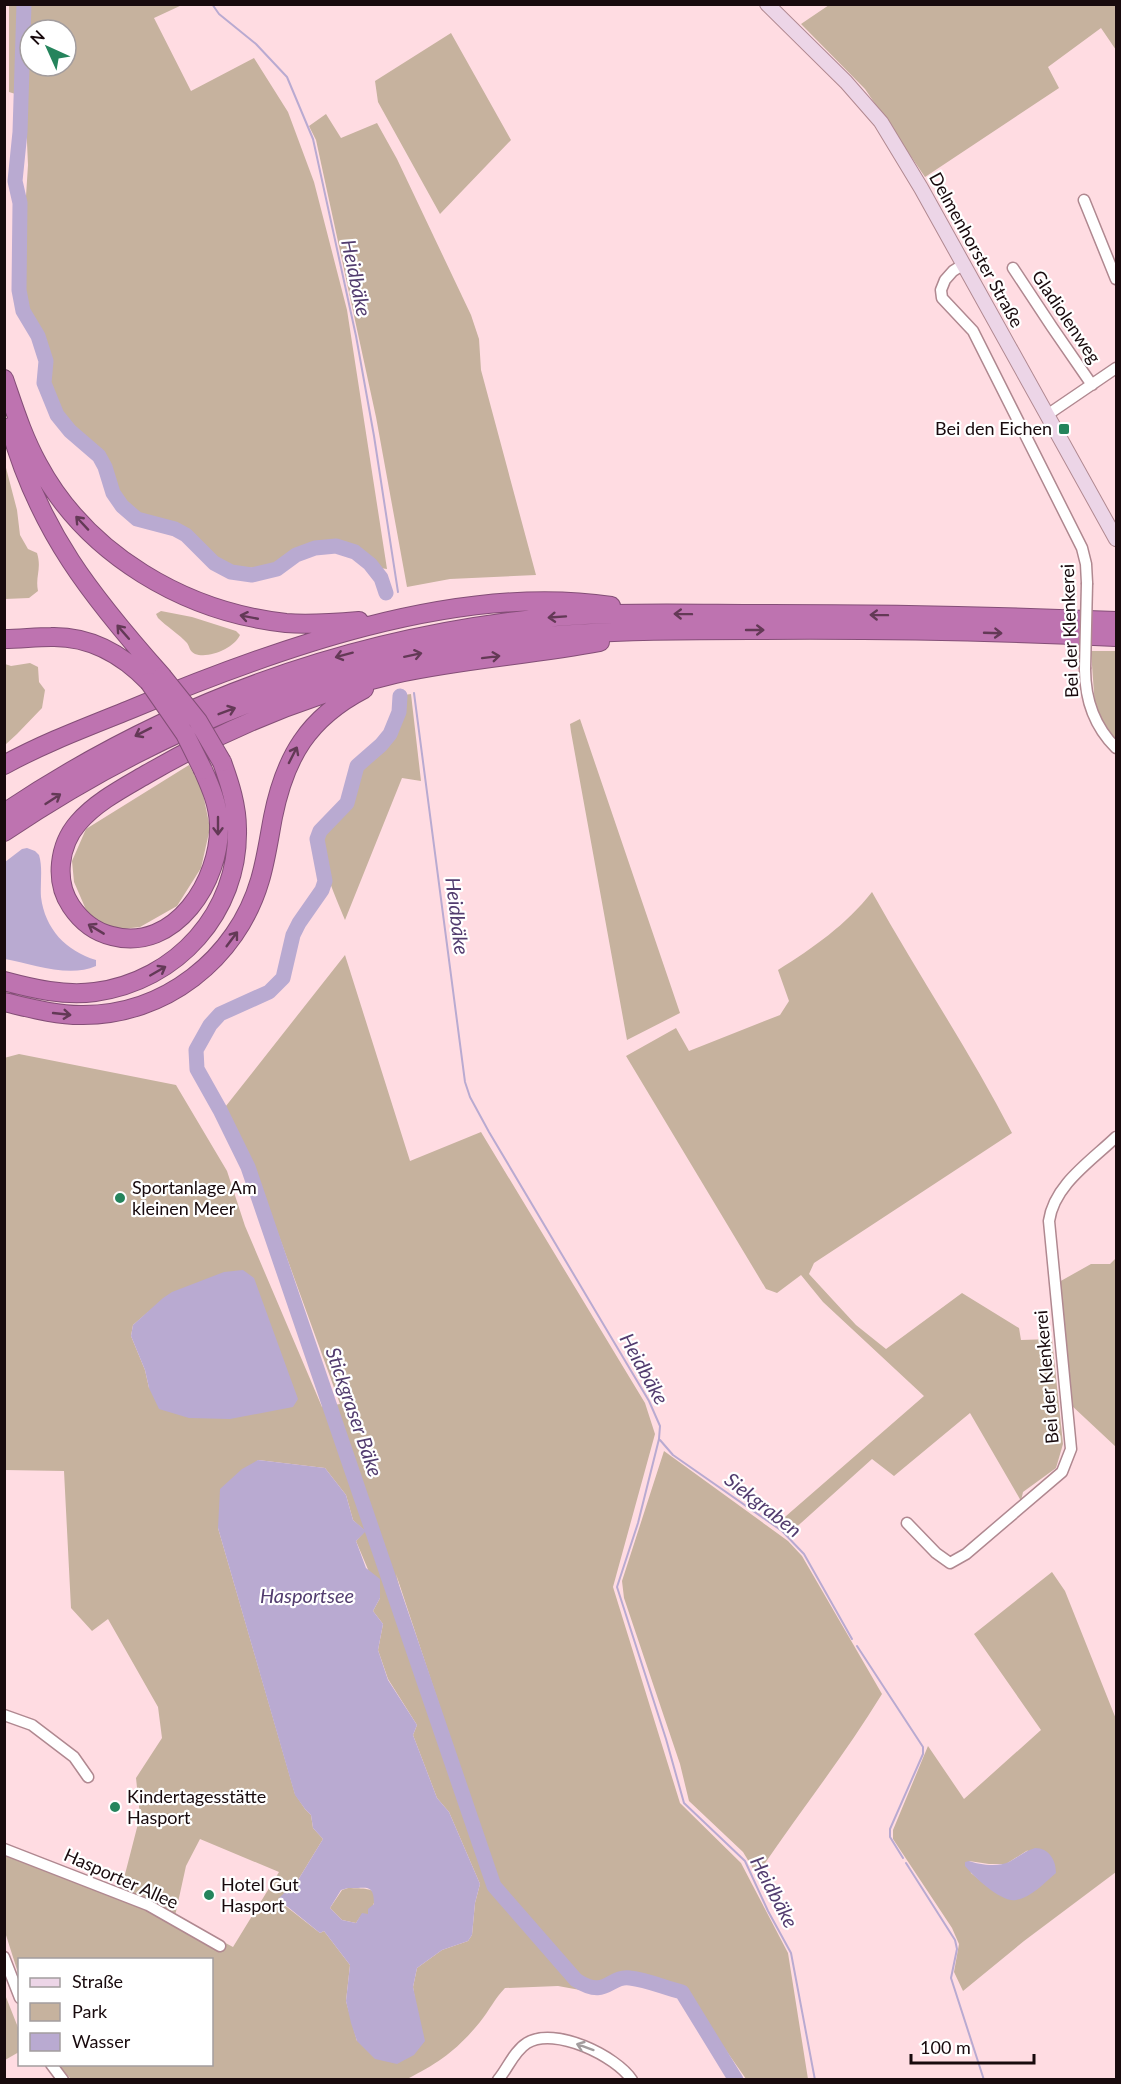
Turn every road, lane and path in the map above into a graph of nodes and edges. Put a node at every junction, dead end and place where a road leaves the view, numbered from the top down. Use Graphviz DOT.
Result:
graph roads {
  1 [pos="767,4"];
  2 [pos="1084,200"];
  3 [pos="964,264"];
  4 [pos="1013,268"];
  5 [pos="1116,279"];
  6 [pos="1116,368"];
  7 [pos="4,379"];
  8 [pos="1092,385"];
  9 [pos="4,402"];
  10 [pos="1047,415"];
  11 [pos="1116,539"];
  12 [pos="397,619"];
  13 [pos="1116,621"];
  14 [pos="660,622"];
  15 [pos="1116,637"];
  16 [pos="4,639"];
  17 [pos="397,674"];
  18 [pos="155,679"];
  19 [pos="1116,748"];
  20 [pos="4,765"];
  21 [pos="4,813"];
  22 [pos="4,832"];
  23 [pos="4,981"];
  24 [pos="4,1002"];
  25 [pos="1116,1137"];
  26 [pos="907,1522"];
  27 [pos="4,1715"];
  28 [pos="88,1777"];
  29 [pos="4,1849"];
  30 [pos="220,1946"];
  31 [pos="4,1957"];
  32 [pos="18,1993"];
  33 [pos="53,2066"];
  34 [pos="503,2076"];
  35 [pos="63,2079"];
  36 [pos="632,2079"];
  1 -- 3 [label="street, Delmenhorster Straße"];
  2 -- 5 [label="street"];
  3 -- 10 [label="street, Delmenhorster Straße"];
  3 -- 19 [label="street, Bei der Klenkerei, bridge"];
  4 -- 8 [label="street, Gladiolenweg"];
  6 -- 8 [label="street"];
  12 -- 7 [label="highway, one-way"];
  8 -- 10 [label="street"];
  18 -- 9 [label="highway, one-way"];
  10 -- 11 [label="street, Delmenhorster Straße"];
  12 -- 14 [label="highway"];
  12 -- 20 [label="highway"];
  13 -- 14 [label="highway, one-way"];
  14 -- 15 [label="highway, one-way"];
  17 -- 14 [label="highway, one-way"];
  14 -- 21 [label="highway, one-way"];
  22 -- 14 [label="highway, one-way"];
  16 -- 18 [label="highway"];
  18 -- 17 [label="highway, one-way, bridge"];
  24 -- 17 [label="highway, one-way"];
  23 -- 18 [label="highway, one-way, bridge"];
  25 -- 26 [label="street, Bei der Klenkerei"];
  27 -- 28 [label="street"];
  29 -- 30 [label="street, Hasporter Allee"];
  31 -- 32 [label="street"];
  33 -- 35 [label="street"];
  36 -- 34 [label="street, one-way"];
}
